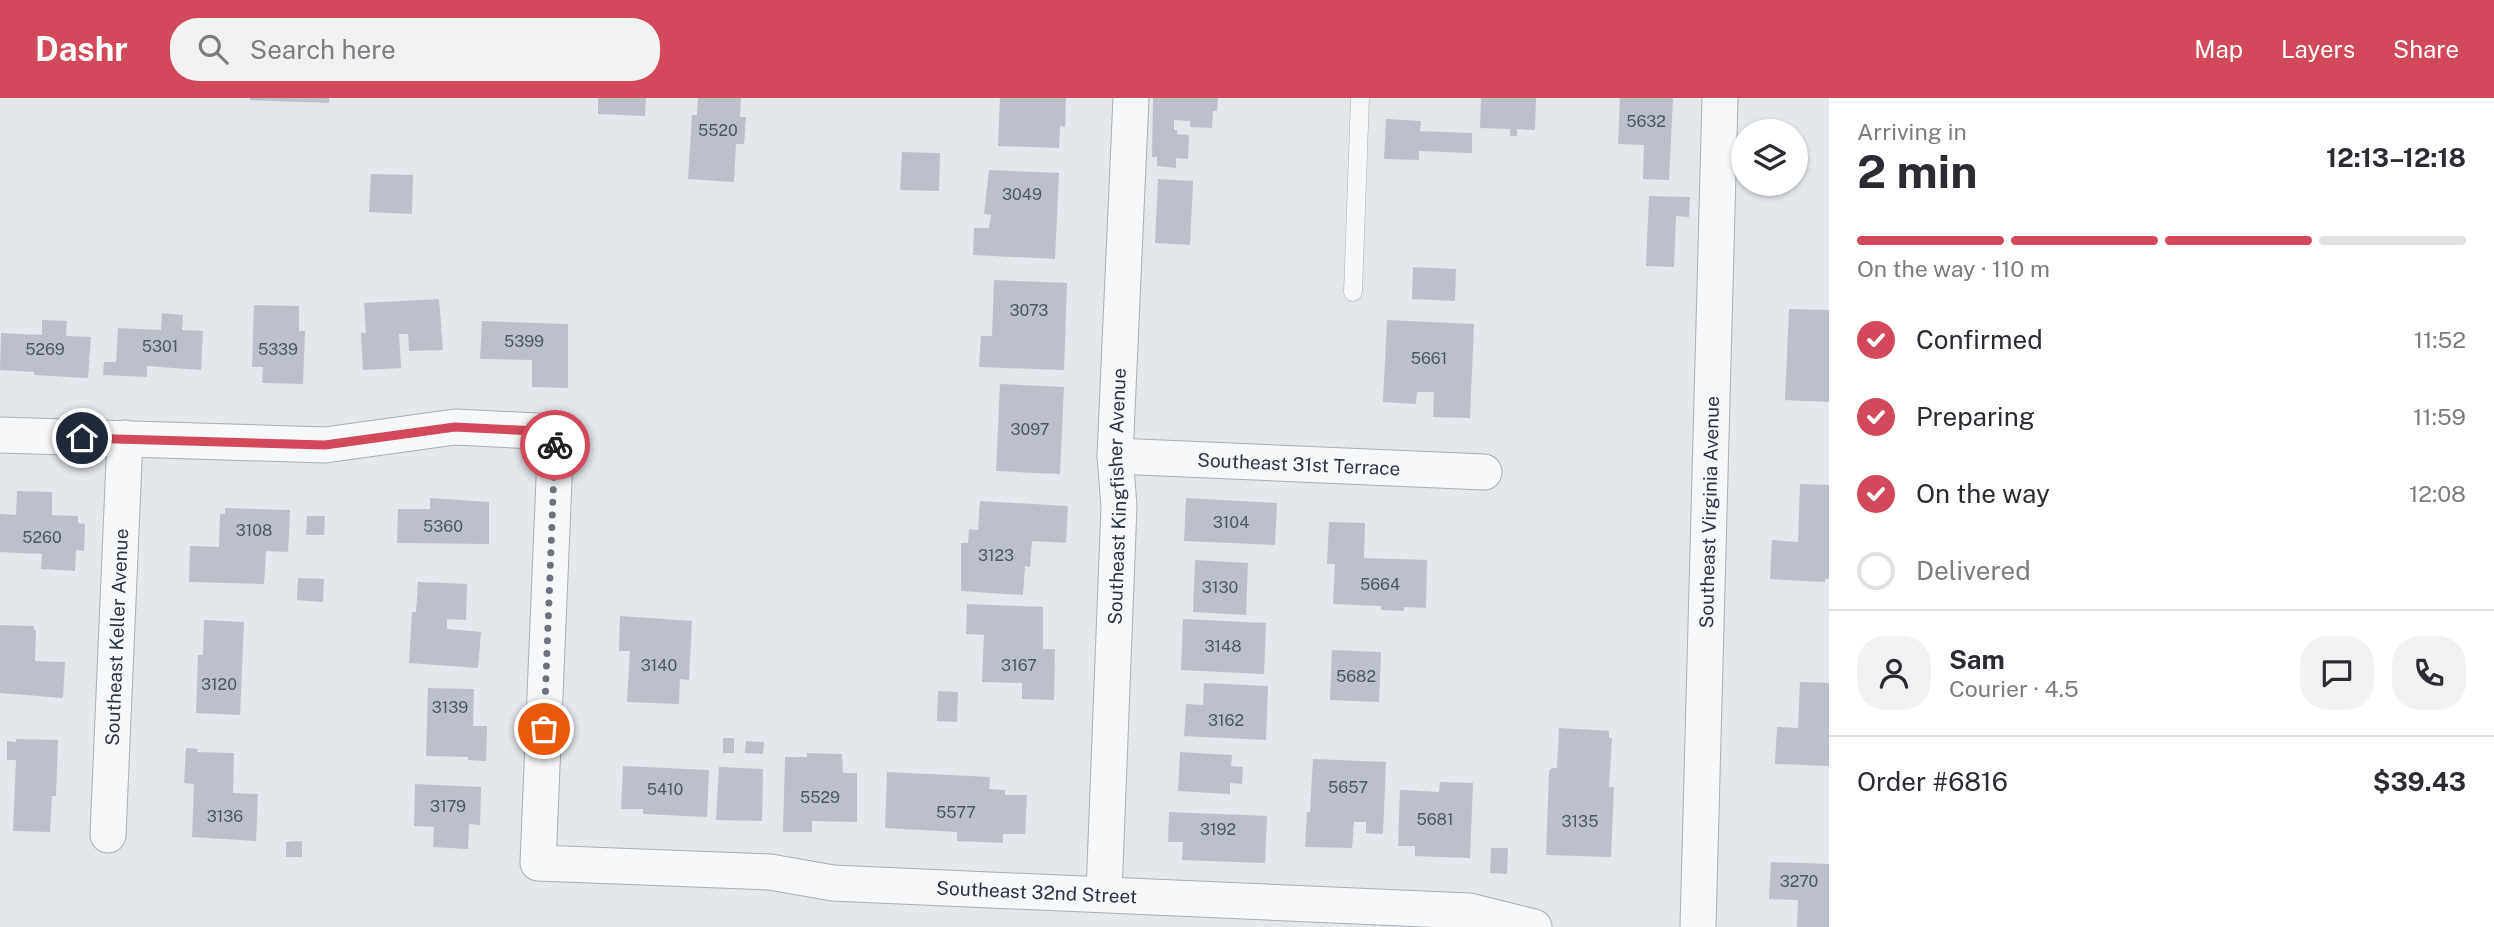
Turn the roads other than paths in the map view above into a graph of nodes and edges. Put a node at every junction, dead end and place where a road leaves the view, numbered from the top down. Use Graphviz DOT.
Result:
graph roads {
  1 [pos="1131,98"];
  2 [pos="1360,98"];
  3 [pos="1720,98"];
  4 [pos="1353,292"];
  5 [pos="0,435"];
  6 [pos="125,438"];
  7 [pos="1115,456"];
  8 [pos="1484,472"];
  9 [pos="108,835"];
  10 [pos="1104,893"];
  11 [pos="1534,927"];
  12 [pos="1698,927"];
  1 -- 7 [label="street, Southeast Kingfisher Avenue"];
  2 -- 4 [label="lane"];
  3 -- 12 [label="street, Southeast Virginia Avenue"];
  5 -- 6 [label="street"];
  6 -- 9 [label="street, Southeast Keller Avenue"];
  6 -- 10 [label="street, Southeast 32nd Street"];
  7 -- 8 [label="street, Southeast 31st Terrace"];
  7 -- 10 [label="street, Southeast Kingfisher Avenue"];
  10 -- 11 [label="street, Southeast 32nd Street"];
}
